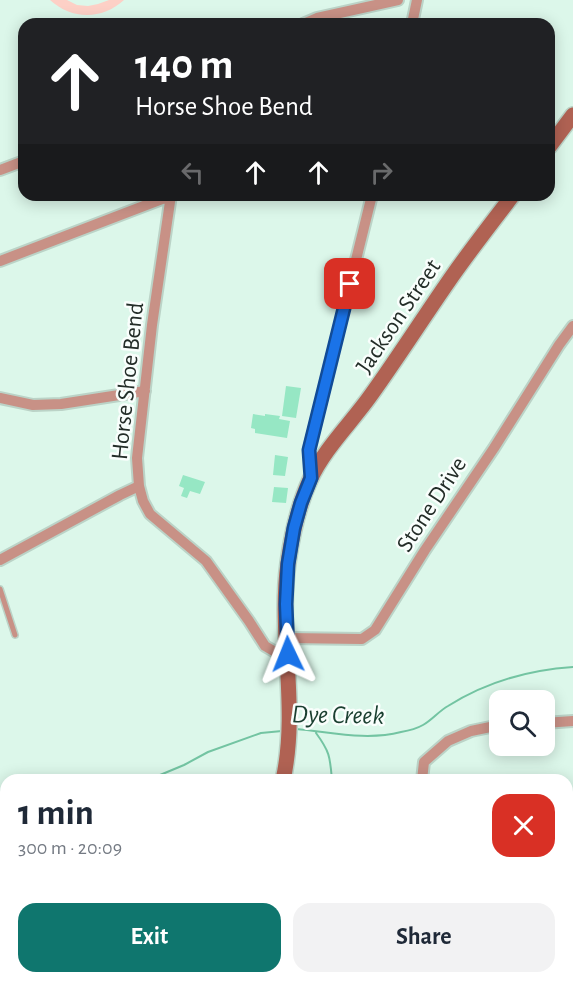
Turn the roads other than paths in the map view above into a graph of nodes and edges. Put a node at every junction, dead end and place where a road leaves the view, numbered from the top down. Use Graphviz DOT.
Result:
graph roads {
  1 [pos="398,0"];
  2 [pos="417,0"];
  3 [pos="317,18"];
  4 [pos="413,18"];
  5 [pos="573,115"];
  6 [pos="555,139"];
  7 [pos="18,162"];
  8 [pos="0,170"];
  9 [pos="157,201"];
  10 [pos="170,201"];
  11 [pos="371,201"];
  12 [pos="508,201"];
  13 [pos="0,261"];
  14 [pos="573,326"];
  15 [pos="144,391"];
  16 [pos="0,398"];
  17 [pos="311,478"];
  18 [pos="139,486"];
  19 [pos="0,560"];
  20 [pos="0,589"];
  21 [pos="15,635"];
  22 [pos="287,638"];
  23 [pos="288,654"];
  24 [pos="573,721"];
  25 [pos="555,722"];
  26 [pos="489,727"];
  27 [pos="284,774"];
  28 [pos="423,774"];
  1 -- 3 [label="street"];
  2 -- 4 [label="street"];
  5 -- 6 [label="street"];
  7 -- 8 [label="street"];
  9 -- 13 [label="street"];
  10 -- 15 [label="street, Horse Shoe Bend"];
  11 -- 17 [label="street"];
  12 -- 17 [label="street, Jackson Street"];
  14 -- 22 [label="street, Stone Drive"];
  15 -- 16 [label="street"];
  15 -- 18 [label="street, Horse Shoe Bend"];
  17 -- 22 [label="street, Jackson Street"];
  18 -- 19 [label="street"];
  18 -- 23 [label="street, Horse Shoe Bend"];
  20 -- 21 [label="lane"];
  22 -- 23 [label="street, Jackson Street"];
  23 -- 27 [label="street, Jackson Street"];
  24 -- 25 [label="street"];
  26 -- 28 [label="street"];
}
